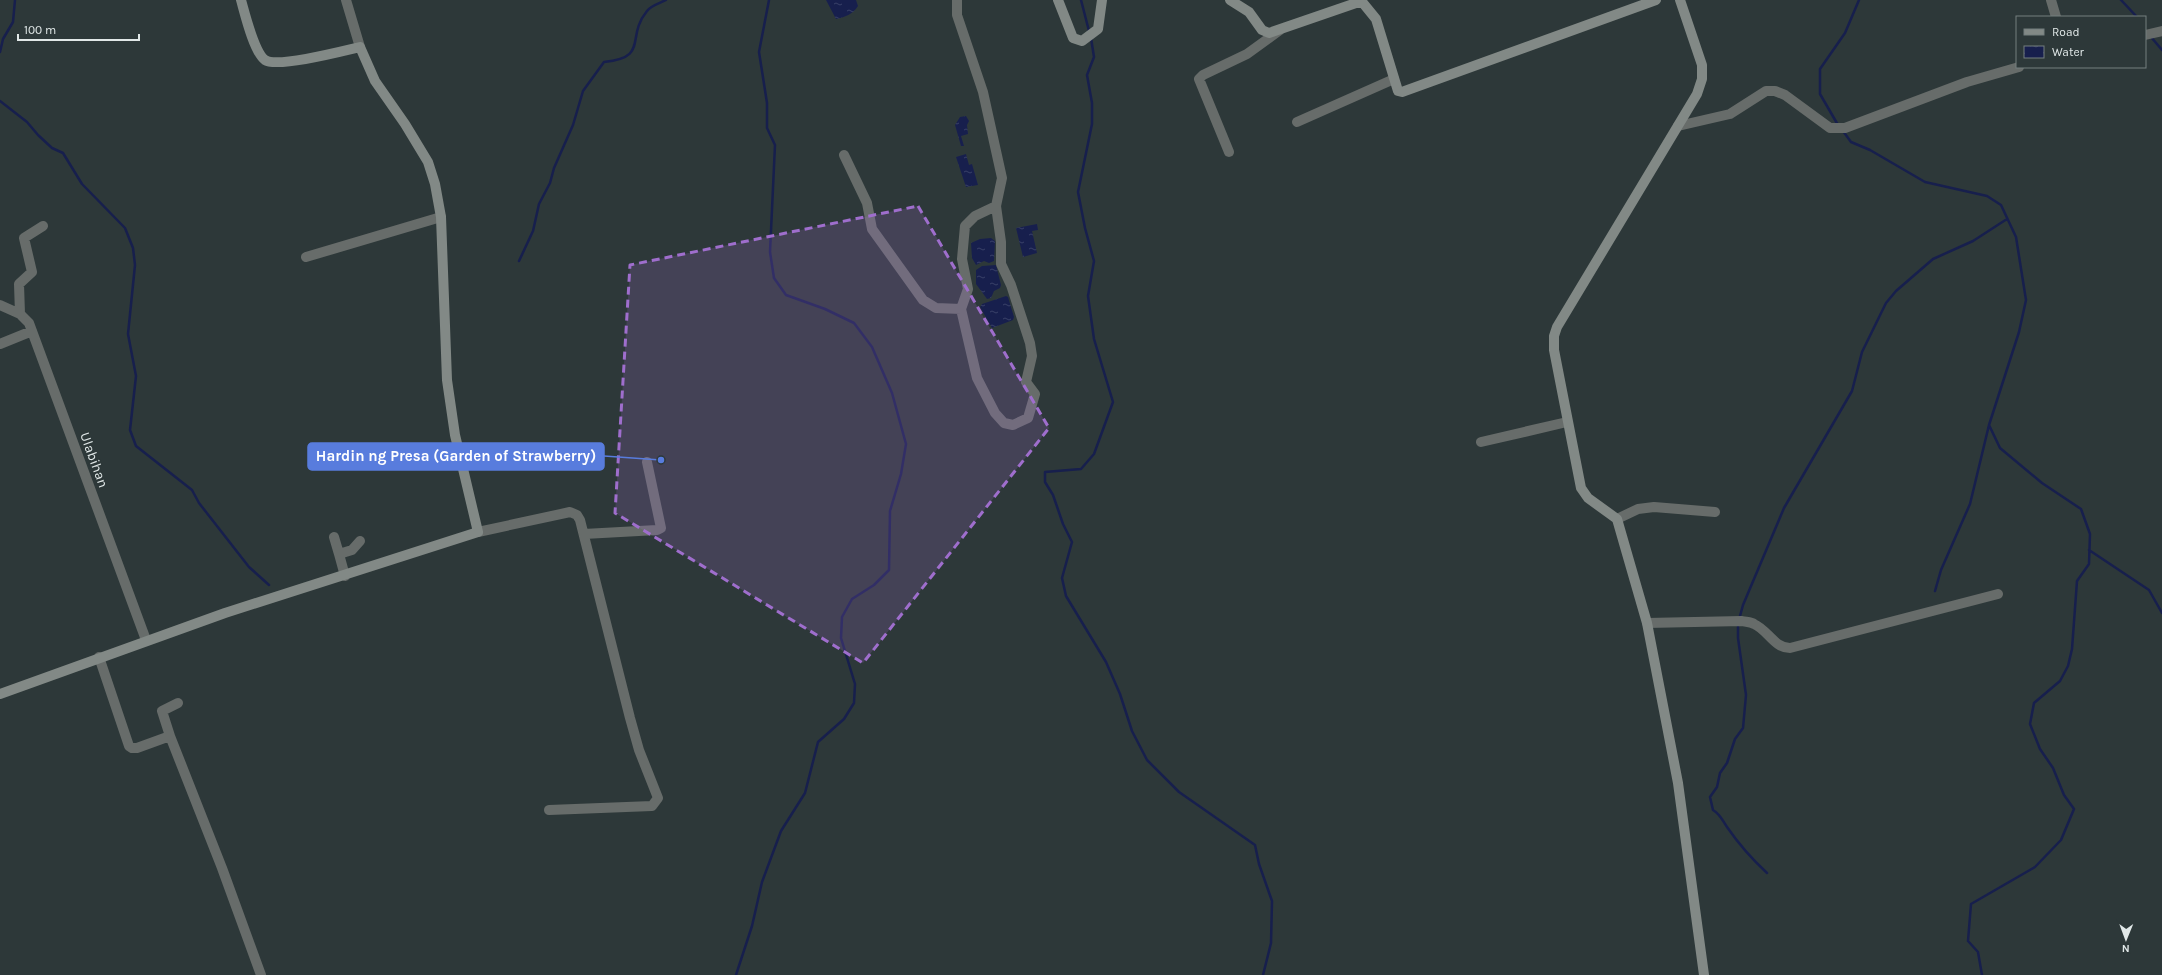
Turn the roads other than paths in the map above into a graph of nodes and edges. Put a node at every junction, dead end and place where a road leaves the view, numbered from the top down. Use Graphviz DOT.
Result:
graph roads {
  1 [pos="241,0"];
  2 [pos="346,0"];
  3 [pos="957,0"];
  4 [pos="1058,0"];
  5 [pos="1102,0"];
  6 [pos="1230,0"];
  7 [pos="1656,0"];
  8 [pos="1680,0"];
  9 [pos="2051,0"];
  10 [pos="2056,16"];
  11 [pos="1280,30"];
  12 [pos="2162,31"];
  13 [pos="2146,35"];
  14 [pos="360,47"];
  15 [pos="2016,68"];
  16 [pos="1394,78"];
  17 [pos="1296,122"];
  18 [pos="1678,126"];
  19 [pos="1229,152"];
  20 [pos="844,155"];
  21 [pos="996,206"];
  22 [pos="441,217"];
  23 [pos="43,226"];
  24 [pos="306,257"];
  25 [pos="0,304"];
  26 [pos="961,309"];
  27 [pos="20,314"];
  28 [pos="32,331"];
  29 [pos="0,344"];
  30 [pos="1567,422"];
  31 [pos="1481,442"];
  32 [pos="646,462"];
  33 [pos="1715,512"];
  34 [pos="1618,519"];
  35 [pos="478,532"];
  36 [pos="584,534"];
  37 [pos="334,537"];
  38 [pos="360,541"];
  39 [pos="339,554"];
  40 [pos="345,576"];
  41 [pos="1998,594"];
  42 [pos="1647,623"];
  43 [pos="146,640"];
  44 [pos="99,657"];
  45 [pos="0,694"];
  46 [pos="178,703"];
  47 [pos="170,736"];
  48 [pos="549,810"];
  49 [pos="261,975"];
  50 [pos="1704,975"];
  1 -- 14 [label="street"];
  2 -- 14 [label="street"];
  3 -- 21 [label="street"];
  4 -- 5 [label="street"];
  6 -- 11 [label="street"];
  7 -- 16 [label="street"];
  8 -- 18 [label="street"];
  9 -- 10 [label="street"];
  11 -- 16 [label="street"];
  11 -- 19 [label="street"];
  12 -- 13 [label="street"];
  14 -- 22 [label="street"];
  15 -- 18 [label="street"];
  16 -- 17 [label="street"];
  18 -- 30 [label="street"];
  20 -- 26 [label="street"];
  21 -- 26 [label="street"];
  21 -- 26 [label="street"];
  22 -- 24 [label="street"];
  22 -- 35 [label="street"];
  23 -- 27 [label="street"];
  25 -- 27 [label="street, Ulabihan"];
  27 -- 28 [label="street, Ulabihan"];
  28 -- 29 [label="street"];
  28 -- 43 [label="street, Ulabihan"];
  30 -- 31 [label="street"];
  30 -- 34 [label="street"];
  32 -- 36 [label="street"];
  33 -- 34 [label="street"];
  34 -- 42 [label="street"];
  35 -- 36 [label="street"];
  35 -- 40 [label="street"];
  36 -- 48 [label="street"];
  37 -- 39 [label="street"];
  38 -- 39 [label="street"];
  39 -- 40 [label="street"];
  40 -- 43 [label="street"];
  41 -- 42 [label="street"];
  42 -- 50 [label="street"];
  43 -- 44 [label="street"];
  44 -- 45 [label="street"];
  44 -- 47 [label="street"];
  46 -- 47 [label="street"];
  47 -- 49 [label="street"];
}
